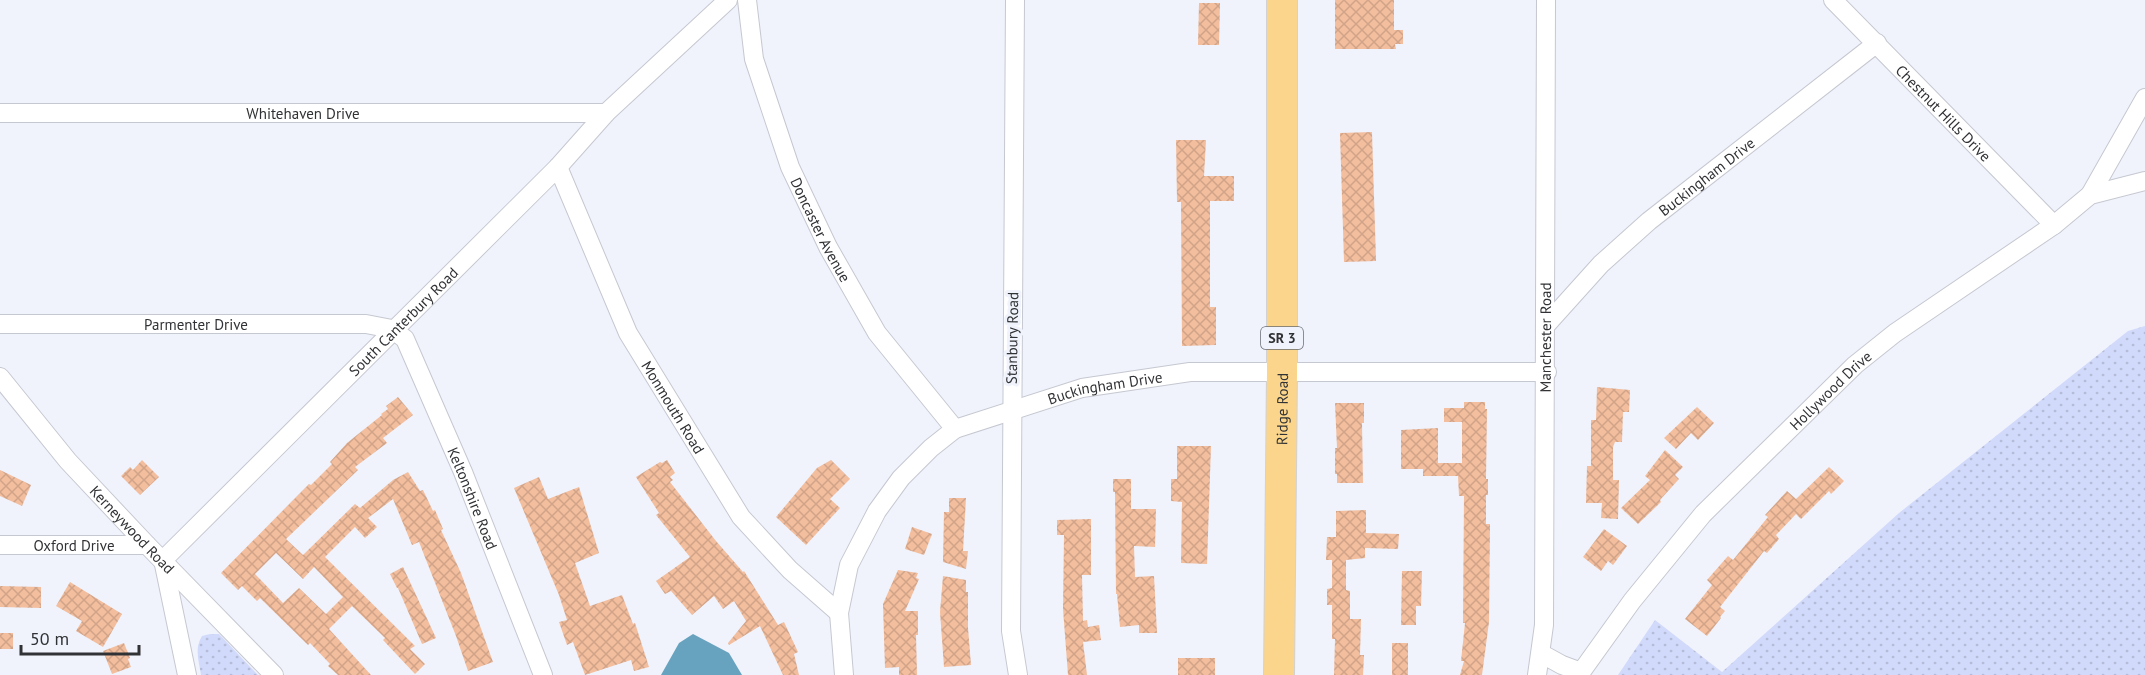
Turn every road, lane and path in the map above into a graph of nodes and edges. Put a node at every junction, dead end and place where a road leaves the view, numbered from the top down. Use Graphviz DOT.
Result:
graph roads {
  1 [pos="728,0"];
  2 [pos="747,0"];
  3 [pos="1015,0"];
  4 [pos="1282,0"];
  5 [pos="1546,0"];
  6 [pos="1833,0"];
  7 [pos="1877,43"];
  8 [pos="2145,98"];
  9 [pos="0,112"];
  10 [pos="606,112"];
  11 [pos="558,166"];
  12 [pos="2145,181"];
  13 [pos="2090,195"];
  14 [pos="2054,225"];
  15 [pos="0,324"];
  16 [pos="1547,324"];
  17 [pos="392,329"];
  18 [pos="1282,372"];
  19 [pos="1547,372"];
  20 [pos="0,377"];
  21 [pos="1011,411"];
  22 [pos="955,429"];
  23 [pos="0,545"];
  24 [pos="147,545"];
  25 [pos="163,560"];
  26 [pos="839,613"];
  27 [pos="1542,654"];
  28 [pos="1580,673"];
  29 [pos="186,675"];
  30 [pos="274,675"];
  31 [pos="543,675"];
  32 [pos="844,675"];
  33 [pos="1018,675"];
  34 [pos="1279,675"];
  35 [pos="1538,675"];
  1 -- 10 [label="street, South Canterbury Road"];
  2 -- 22 [label="street, Doncaster Avenue"];
  3 -- 21 [label="street, Stanbury Road"];
  4 -- 18 [label="main road, Ridge Road / SR 3"];
  5 -- 16 [label="street, Manchester Road"];
  6 -- 7 [label="street, Chestnut Hills Drive"];
  7 -- 14 [label="street, Chestnut Hills Drive"];
  7 -- 16 [label="street, Buckingham Drive"];
  8 -- 13 [label="street"];
  9 -- 10 [label="street, Whitehaven Drive"];
  10 -- 11 [label="street, South Canterbury Road"];
  11 -- 17 [label="street, South Canterbury Road"];
  11 -- 26 [label="street, Monmouth Road"];
  12 -- 13 [label="street, Hollywood Drive"];
  13 -- 14 [label="street, Hollywood Drive"];
  14 -- 28 [label="street, Hollywood Drive"];
  15 -- 17 [label="street, Parmenter Drive"];
  16 -- 19 [label="street, Manchester Road"];
  17 -- 25 [label="street, South Canterbury Road"];
  17 -- 31 [label="street, Keltonshire Road"];
  18 -- 19 [label="street, Buckingham Drive"];
  18 -- 21 [label="street, Buckingham Drive"];
  18 -- 34 [label="main road, Ridge Road / SR 3"];
  19 -- 27 [label="street, Manchester Road"];
  20 -- 24 [label="street, Kerneywood Road"];
  21 -- 22 [label="street, Buckingham Drive"];
  21 -- 33 [label="street, Stanbury Road"];
  22 -- 26 [label="street, Buckingham Drive"];
  23 -- 24 [label="street, Oxford Drive"];
  24 -- 25 [label="street, Kerneywood Road"];
  25 -- 29 [label="street"];
  25 -- 30 [label="street, Kerneywood Road"];
  26 -- 32 [label="street, Buckingham Drive"];
  27 -- 28 [label="street"];
  27 -- 35 [label="street, Manchester Road"];
}
